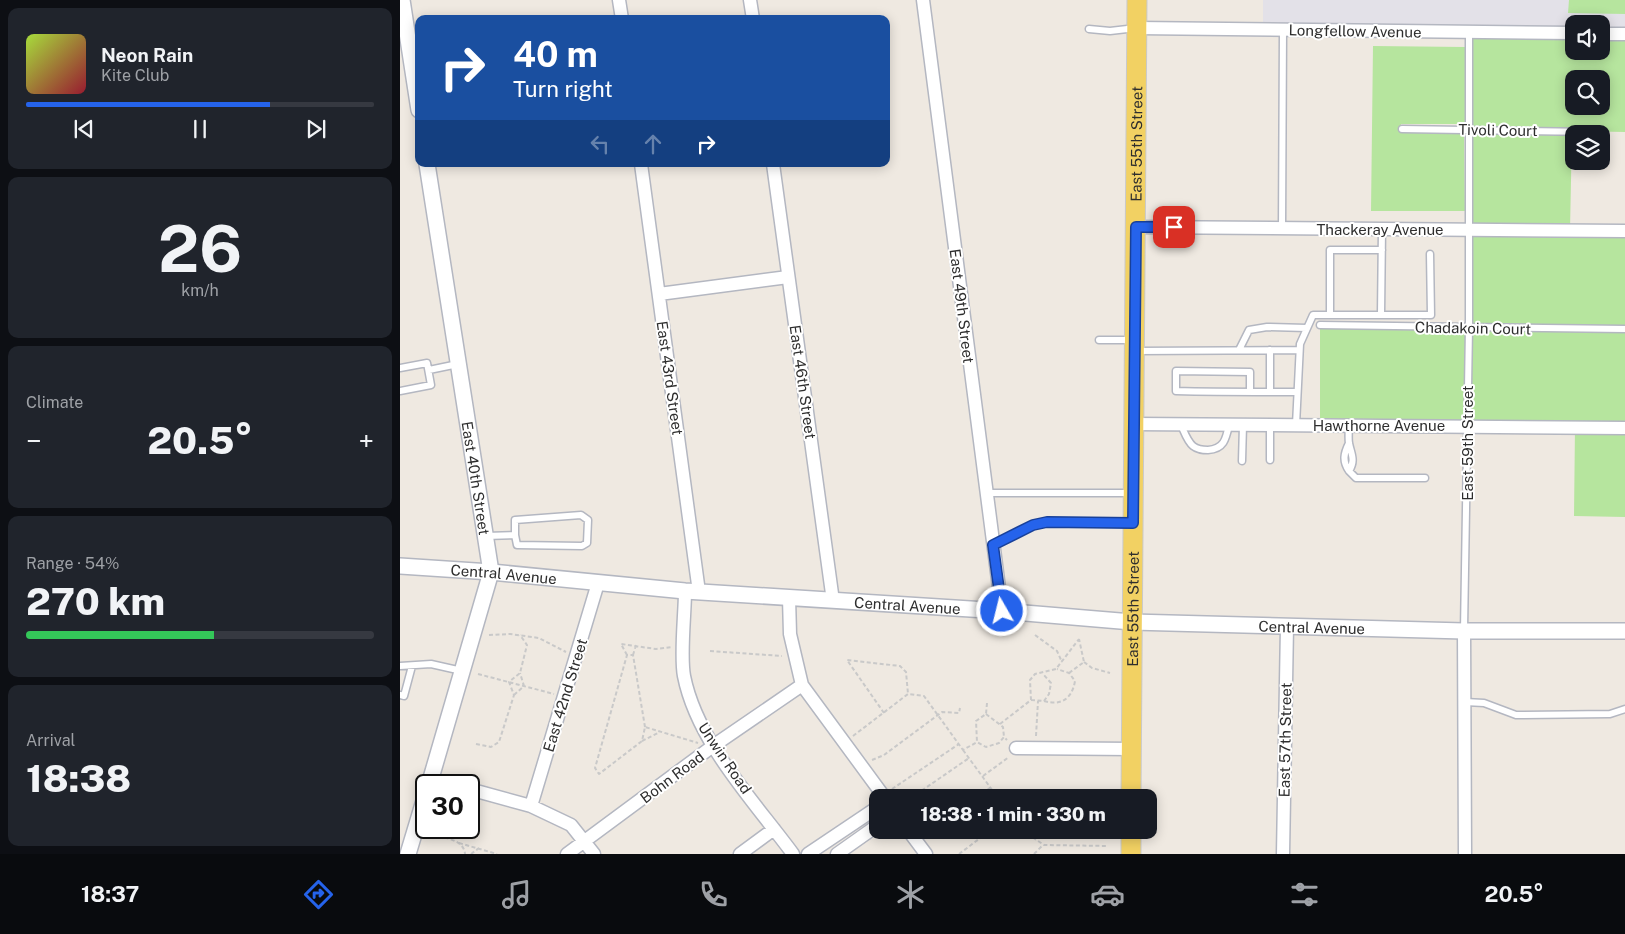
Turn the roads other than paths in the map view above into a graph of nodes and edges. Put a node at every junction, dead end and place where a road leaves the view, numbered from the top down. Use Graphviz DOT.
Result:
graph roads {
  1 [pos="402,0"];
  2 [pos="619,0"];
  3 [pos="750,0"];
  4 [pos="923,0"];
  5 [pos="1137,0"];
  6 [pos="621,15"];
  7 [pos="752,15"];
  8 [pos="1137,28"];
  9 [pos="1090,29"];
  10 [pos="1283,30"];
  11 [pos="1469,33"];
  12 [pos="1565,34"];
  13 [pos="1610,34"];
  14 [pos="1625,34"];
  15 [pos="415,84"];
  16 [pos="1402,128"];
  17 [pos="1469,129"];
  18 [pos="1565,131"];
  19 [pos="427,167"];
  20 [pos="641,167"];
  21 [pos="773,167"];
  22 [pos="1136,227"];
  23 [pos="1282,229"];
  24 [pos="1469,229"];
  25 [pos="1382,230"];
  26 [pos="1625,231"];
  27 [pos="1382,250"];
  28 [pos="1430,254"];
  29 [pos="788,277"];
  30 [pos="659,294"];
  31 [pos="1330,315"];
  32 [pos="1381,315"];
  33 [pos="1320,326"];
  34 [pos="1307,328"];
  35 [pos="1469,328"];
  36 [pos="1625,330"];
  37 [pos="1099,340"];
  38 [pos="1135,346"];
  39 [pos="1239,350"];
  40 [pos="1270,350"];
  41 [pos="1299,350"];
  42 [pos="458,364"];
  43 [pos="400,368"];
  44 [pos="428,370"];
  45 [pos="400,390"];
  46 [pos="1250,392"];
  47 [pos="1270,392"];
  48 [pos="1296,392"];
  49 [pos="1134,424"];
  50 [pos="1181,424"];
  51 [pos="1229,425"];
  52 [pos="1243,425"];
  53 [pos="1270,425"];
  54 [pos="1296,425"];
  55 [pos="1349,425"];
  56 [pos="1467,426"];
  57 [pos="1625,428"];
  58 [pos="1270,460"];
  59 [pos="1242,461"];
  60 [pos="1426,478"];
  61 [pos="987,493"];
  62 [pos="1133,493"];
  63 [pos="1133,523"];
  64 [pos="515,535"];
  65 [pos="485,536"];
  66 [pos="993,545"];
  67 [pos="400,566"];
  68 [pos="491,572"];
  69 [pos="598,583"];
  70 [pos="692,592"];
  71 [pos="789,598"];
  72 [pos="833,601"];
  73 [pos="1002,611"];
  74 [pos="1132,622"];
  75 [pos="1287,626"];
  76 [pos="1464,631"];
  77 [pos="1625,631"];
  78 [pos="400,666"];
  79 [pos="412,666"];
  80 [pos="462,671"];
  81 [pos="802,685"];
  82 [pos="400,695"];
  83 [pos="1465,702"];
  84 [pos="1625,709"];
  85 [pos="707,745"];
  86 [pos="1013,749"];
  87 [pos="1132,749"];
  88 [pos="432,774"];
  89 [pos="884,789"];
  90 [pos="1131,789"];
  91 [pos="480,792"];
  92 [pos="531,806"];
  93 [pos="869,813"];
  94 [pos="774,828"];
  95 [pos="415,831"];
  96 [pos="869,831"];
  97 [pos="915,839"];
  98 [pos="1131,839"];
  99 [pos="584,841"];
  100 [pos="408,854"];
  101 [pos="567,854"];
  102 [pos="594,854"];
  103 [pos="740,854"];
  104 [pos="793,854"];
  105 [pos="808,854"];
  106 [pos="837,854"];
  107 [pos="926,854"];
  108 [pos="1131,854"];
  109 [pos="1283,854"];
  110 [pos="1465,854"];
  1 -- 15 [label="street"];
  2 -- 6 [label="street"];
  3 -- 7 [label="street"];
  4 -- 61 [label="street, East 49th Street"];
  5 -- 8 [label="main road, East 55th Street"];
  8 -- 9 [label="lane"];
  8 -- 10 [label="street, Longfellow Avenue"];
  8 -- 22 [label="main road, East 55th Street"];
  10 -- 11 [label="street, Longfellow Avenue"];
  10 -- 23 [label="lane"];
  11 -- 12 [label="street, Longfellow Avenue"];
  11 -- 17 [label="lane, East 59th Street"];
  13 -- 14 [label="street"];
  16 -- 17 [label="lane, Tivoli Court"];
  17 -- 18 [label="lane, Tivoli Court"];
  17 -- 24 [label="lane, East 59th Street"];
  19 -- 42 [label="street, East 40th Street"];
  20 -- 30 [label="street, East 43rd Street"];
  21 -- 29 [label="street, East 46th Street"];
  22 -- 23 [label="street, Thackeray Avenue"];
  22 -- 38 [label="main road, East 55th Street"];
  23 -- 25 [label="street, Thackeray Avenue"];
  24 -- 25 [label="street, Thackeray Avenue"];
  24 -- 26 [label="street, Thackeray Avenue"];
  24 -- 35 [label="lane, East 59th Street"];
  25 -- 27 [label="lane"];
  27 -- 31 [label="lane"];
  27 -- 32 [label="lane"];
  28 -- 32 [label="lane"];
  29 -- 30 [label="street"];
  29 -- 72 [label="street, East 46th Street"];
  30 -- 70 [label="street, East 43rd Street"];
  31 -- 32 [label="lane"];
  31 -- 34 [label="lane"];
  33 -- 35 [label="lane, Chadakoin Court"];
  34 -- 39 [label="lane"];
  34 -- 41 [label="lane"];
  35 -- 36 [label="lane, Chadakoin Court"];
  35 -- 56 [label="lane, East 59th Street"];
  37 -- 38 [label="lane"];
  38 -- 39 [label="lane"];
  38 -- 49 [label="main road, East 55th Street"];
  39 -- 40 [label="lane"];
  40 -- 41 [label="lane"];
  40 -- 47 [label="lane"];
  41 -- 48 [label="lane"];
  42 -- 44 [label="lane"];
  42 -- 65 [label="street, East 40th Street"];
  43 -- 44 [label="lane"];
  44 -- 45 [label="lane"];
  46 -- 46 [label="lane"];
  46 -- 47 [label="lane"];
  47 -- 48 [label="lane"];
  48 -- 54 [label="lane"];
  49 -- 50 [label="street, Hawthorne Avenue"];
  49 -- 62 [label="main road, East 55th Street"];
  50 -- 51 [label="street, Hawthorne Avenue"];
  50 -- 51 [label="lane"];
  51 -- 52 [label="street, Hawthorne Avenue"];
  52 -- 53 [label="street, Hawthorne Avenue"];
  52 -- 59 [label="lane"];
  53 -- 54 [label="street, Hawthorne Avenue"];
  53 -- 58 [label="lane"];
  54 -- 55 [label="street, Hawthorne Avenue"];
  55 -- 56 [label="street, Hawthorne Avenue"];
  55 -- 60 [label="lane"];
  56 -- 57 [label="street, Hawthorne Avenue"];
  56 -- 76 [label="lane, East 59th Street"];
  61 -- 62 [label="lane"];
  61 -- 66 [label="street, East 49th Street"];
  62 -- 63 [label="main road, East 55th Street"];
  63 -- 66 [label="lane"];
  63 -- 74 [label="main road, East 55th Street"];
  64 -- 64 [label="lane"];
  64 -- 65 [label="lane"];
  65 -- 68 [label="street, East 40th Street"];
  66 -- 73 [label="street, East 49th Street"];
  67 -- 68 [label="street, Central Avenue"];
  68 -- 69 [label="street, Central Avenue"];
  68 -- 80 [label="street, East 40th Street"];
  69 -- 70 [label="street, Central Avenue"];
  69 -- 92 [label="street, East 42nd Street"];
  70 -- 71 [label="street, Central Avenue"];
  70 -- 85 [label="street, Unwin Road"];
  71 -- 72 [label="street, Central Avenue"];
  71 -- 81 [label="street"];
  72 -- 73 [label="street, Central Avenue"];
  73 -- 74 [label="street, Central Avenue"];
  74 -- 75 [label="street, Central Avenue"];
  74 -- 87 [label="main road, East 55th Street"];
  75 -- 76 [label="street, Central Avenue"];
  75 -- 109 [label="street, East 57th Street"];
  76 -- 77 [label="street, Central Avenue"];
  76 -- 83 [label="street, East 59th Street"];
  78 -- 79 [label="lane"];
  79 -- 80 [label="lane"];
  79 -- 82 [label="lane"];
  80 -- 88 [label="street, East 40th Street"];
  81 -- 85 [label="street, Bohn Road"];
  81 -- 89 [label="street"];
  83 -- 84 [label="lane"];
  83 -- 110 [label="street, East 59th Street"];
  85 -- 94 [label="street, Unwin Road"];
  85 -- 99 [label="street, Bohn Road"];
  86 -- 87 [label="street"];
  87 -- 90 [label="main road, East 55th Street"];
  91 -- 92 [label="street"];
  92 -- 99 [label="street"];
  93 -- 105 [label="street"];
  94 -- 103 [label="street"];
  94 -- 104 [label="street, Unwin Road"];
  95 -- 100 [label="street"];
  96 -- 106 [label="street"];
  97 -- 107 [label="street"];
  98 -- 108 [label="main road"];
  99 -- 101 [label="street, Bohn Road"];
  99 -- 102 [label="street"];
}
